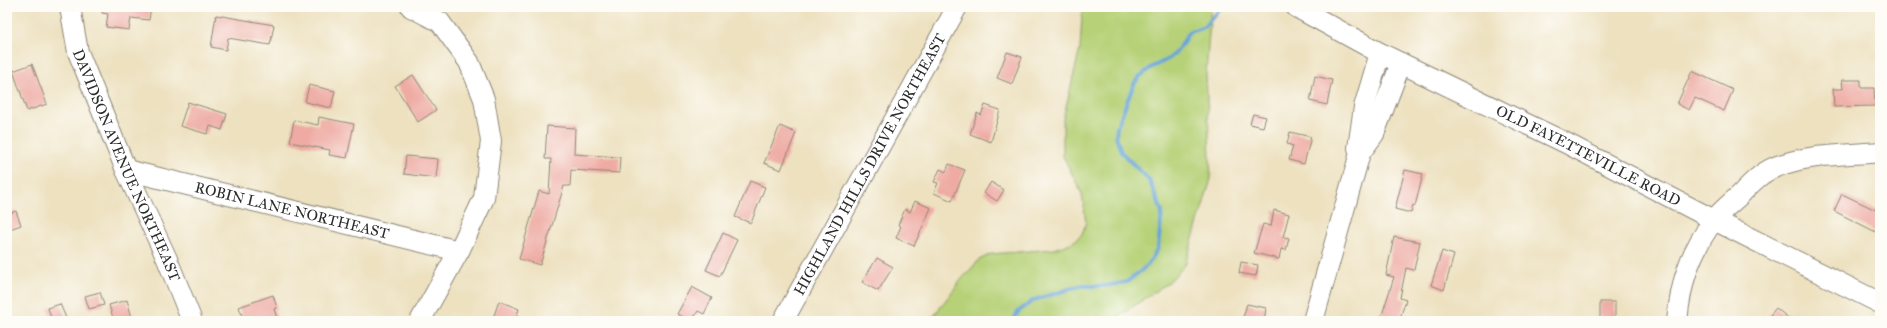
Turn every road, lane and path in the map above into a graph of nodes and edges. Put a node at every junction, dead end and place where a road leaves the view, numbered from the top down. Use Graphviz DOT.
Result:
graph roads {
  1 [pos="70,7"];
  2 [pos="411,7"];
  3 [pos="957,7"];
  4 [pos="1296,7"];
  5 [pos="1380,53"];
  6 [pos="1401,63"];
  7 [pos="1880,152"];
  8 [pos="1360,153"];
  9 [pos="126,170"];
  10 [pos="1714,220"];
  11 [pos="459,251"];
  12 [pos="1880,303"];
  13 [pos="192,321"];
  14 [pos="420,321"];
  15 [pos="783,321"];
  16 [pos="1313,321"];
  17 [pos="1677,321"];
  1 -- 9 [label="street, DAVIDSON AVENUE NORTHEAST"];
  2 -- 11 [label="street"];
  3 -- 15 [label="street, HIGHLAND HILLS DRIVE NORTHEAST"];
  4 -- 5 [label="street, OLD FAYETTEVILLE ROAD"];
  5 -- 6 [label="street, OLD FAYETTEVILLE ROAD"];
  5 -- 8 [label="street"];
  6 -- 8 [label="street"];
  6 -- 10 [label="street, OLD FAYETTEVILLE ROAD"];
  7 -- 10 [label="street"];
  8 -- 16 [label="street"];
  9 -- 11 [label="street, ROBIN LANE NORTHEAST"];
  9 -- 13 [label="street, DAVIDSON AVENUE NORTHEAST"];
  10 -- 12 [label="street, OLD FAYETTEVILLE ROAD"];
  10 -- 17 [label="street"];
  11 -- 14 [label="street"];
}
